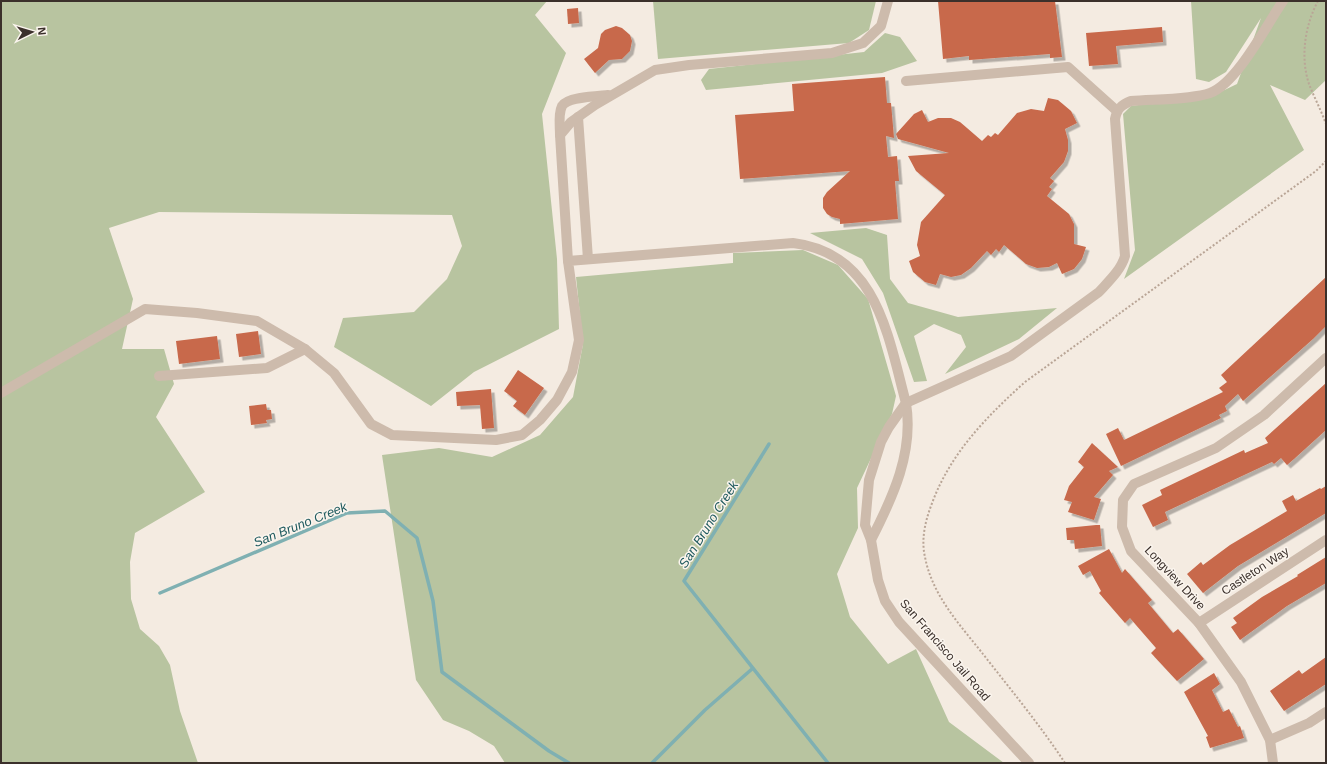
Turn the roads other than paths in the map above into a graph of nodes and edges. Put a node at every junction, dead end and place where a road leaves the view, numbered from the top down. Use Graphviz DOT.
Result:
graph roads {
  1 [pos="888,1"];
  2 [pos="1283,1"];
  3 [pos="906,81"];
  4 [pos="610,95"];
  5 [pos="1117,111"];
  6 [pos="578,117"];
  7 [pos="560,135"];
  8 [pos="588,259"];
  9 [pos="568,261"];
  10 [pos="305,349"];
  11 [pos="1326,358"];
  12 [pos="158,376"];
  13 [pos="1,393"];
  14 [pos="906,403"];
  15 [pos="871,540"];
  16 [pos="1326,540"];
  17 [pos="1199,623"];
  18 [pos="1326,712"];
  19 [pos="1270,740"];
  20 [pos="1029,763"];
  21 [pos="1273,763"];
  1 -- 4 [label="street"];
  2 -- 5 [label="street"];
  3 -- 5 [label="street"];
  4 -- 6 [label="street"];
  4 -- 7 [label="street"];
  5 -- 14 [label="street"];
  6 -- 7 [label="street"];
  6 -- 8 [label="street"];
  7 -- 9 [label="street"];
  8 -- 9 [label="street"];
  8 -- 14 [label="street"];
  9 -- 10 [label="street"];
  10 -- 12 [label="street"];
  10 -- 13 [label="street"];
  11 -- 17 [label="street, Longview Drive"];
  14 -- 15 [label="street"];
  14 -- 15 [label="street, San Francisco Jail Road"];
  15 -- 20 [label="street, San Francisco Jail Road"];
  16 -- 17 [label="street, Castleton Way"];
  17 -- 19 [label="street, Longview Drive"];
  18 -- 19 [label="street"];
  19 -- 21 [label="street, Longview Drive"];
}
